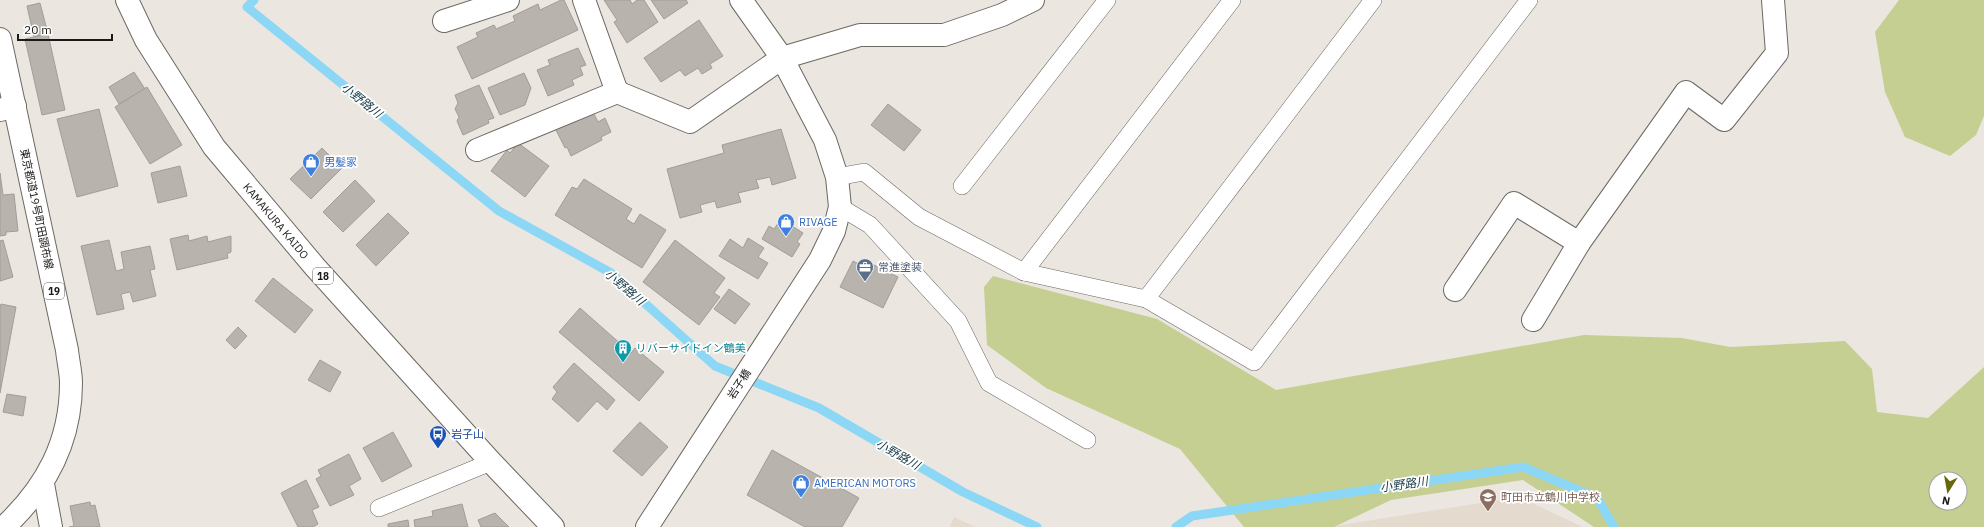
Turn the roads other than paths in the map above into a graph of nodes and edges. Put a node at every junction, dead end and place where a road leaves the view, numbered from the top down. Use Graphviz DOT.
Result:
graph roads {
  1 [pos="127,0"];
  2 [pos="508,0"];
  3 [pos="584,0"];
  4 [pos="741,0"];
  5 [pos="1033,0"];
  6 [pos="1107,0"];
  7 [pos="1232,0"];
  8 [pos="1373,0"];
  9 [pos="1529,0"];
  10 [pos="1773,0"];
  11 [pos="444,21"];
  12 [pos="0,39"];
  13 [pos="782,58"];
  14 [pos="617,92"];
  15 [pos="7,108"];
  16 [pos="477,150"];
  17 [pos="837,177"];
  18 [pos="962,186"];
  19 [pos="840,207"];
  20 [pos="1579,243"];
  21 [pos="1024,272"];
  22 [pos="1455,290"];
  23 [pos="1146,299"];
  24 [pos="1533,320"];
  25 [pos="1087,440"];
  26 [pos="491,462"];
  27 [pos="43,484"];
  28 [pos="379,508"];
  29 [pos="4,527"];
  30 [pos="51,527"];
  31 [pos="553,527"];
  32 [pos="647,527"];
  1 -- 26 [label="street, KAMAKURA KAIDO / 18"];
  2 -- 11 [label="street"];
  3 -- 14 [label="street"];
  4 -- 13 [label="street, 岩子橋"];
  5 -- 13 [label="street"];
  6 -- 18 [label="lane"];
  7 -- 21 [label="lane"];
  8 -- 23 [label="lane"];
  9 -- 23 [label="lane"];
  10 -- 20 [label="street"];
  12 -- 15 [label="street, 東京都道19号町田調布線 / 19"];
  13 -- 14 [label="street"];
  13 -- 17 [label="street, 岩子橋"];
  14 -- 16 [label="street"];
  15 -- 27 [label="street, 東京都道19号町田調布線 / 19"];
  17 -- 19 [label="street, 岩子橋"];
  17 -- 21 [label="lane"];
  19 -- 25 [label="lane"];
  19 -- 32 [label="street, 岩子橋"];
  20 -- 22 [label="street"];
  20 -- 24 [label="street"];
  21 -- 23 [label="lane"];
  26 -- 28 [label="lane"];
  26 -- 31 [label="street, KAMAKURA KAIDO / 18"];
  27 -- 29 [label="street, 東京都道19号町田調布線 / 19"];
  27 -- 30 [label="street"];
}
